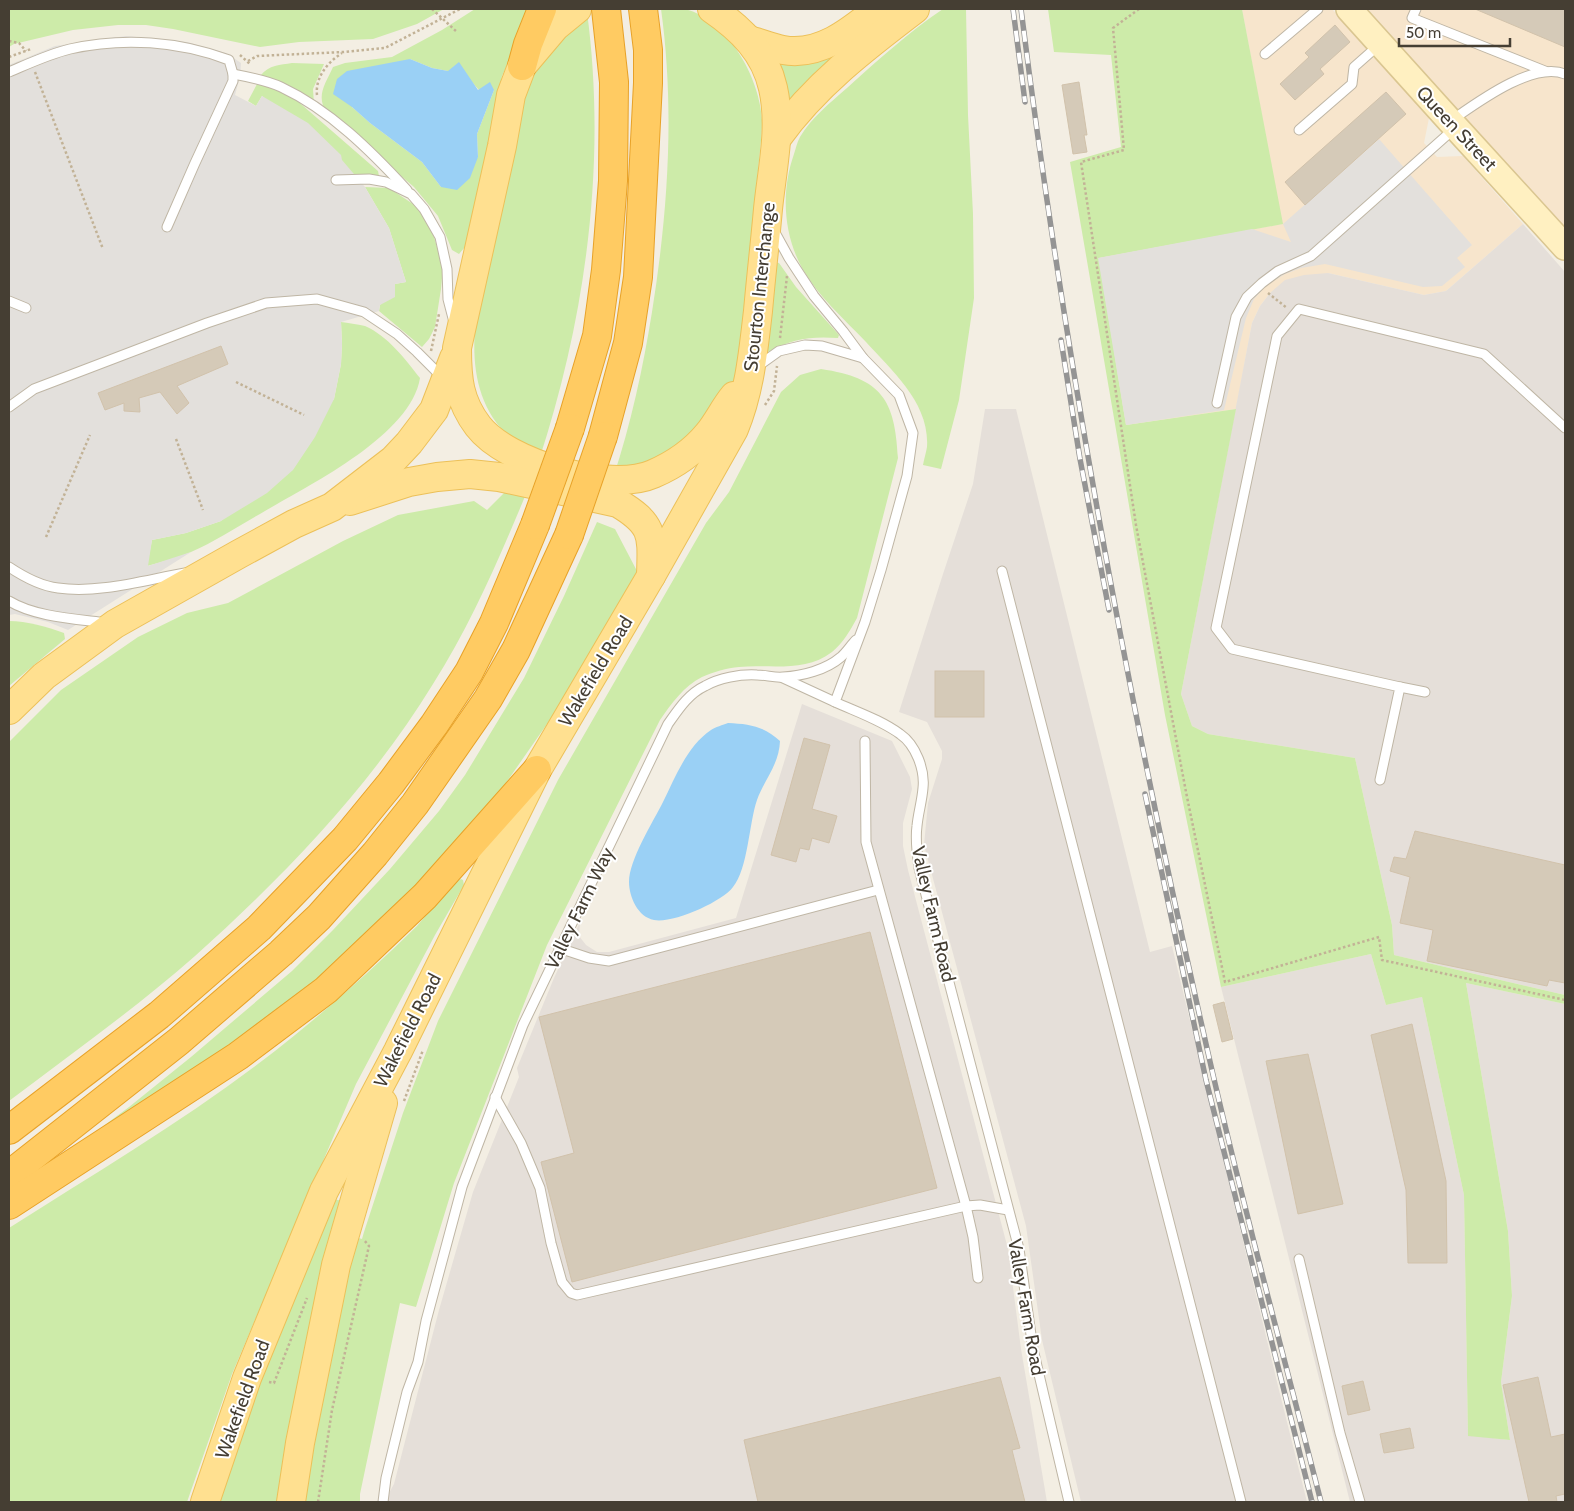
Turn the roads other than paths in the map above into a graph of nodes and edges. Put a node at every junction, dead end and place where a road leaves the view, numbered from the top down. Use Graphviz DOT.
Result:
graph roads {
  1 [pos="542,9"];
  2 [pos="577,9"];
  3 [pos="606,9"];
  4 [pos="643,9"];
  5 [pos="712,9"];
  6 [pos="878,9"];
  7 [pos="915,9"];
  8 [pos="1318,9"];
  9 [pos="1349,9"];
  10 [pos="1416,9"];
  11 [pos="749,40"];
  12 [pos="1380,44"];
  13 [pos="1265,54"];
  14 [pos="522,66"];
  15 [pos="1545,71"];
  16 [pos="9,72"];
  17 [pos="233,74"];
  18 [pos="1565,74"];
  19 [pos="1453,125"];
  20 [pos="1299,130"];
  21 [pos="777,138"];
  22 [pos="336,180"];
  23 [pos="411,194"];
  24 [pos="767,218"];
  25 [pos="167,227"];
  26 [pos="1565,247"];
  27 [pos="9,301"];
  28 [pos="26,308"];
  29 [pos="458,344"];
  30 [pos="863,358"];
  31 [pos="751,375"];
  32 [pos="454,390"];
  33 [pos="1218,403"];
  34 [pos="9,407"];
  35 [pos="1565,428"];
  36 [pos="332,507"];
  37 [pos="9,567"];
  38 [pos="212,568"];
  39 [pos="1002,571"];
  40 [pos="651,576"];
  41 [pos="11,604"];
  42 [pos="865,622"];
  43 [pos="115,624"];
  44 [pos="782,678"];
  45 [pos="1400,687"];
  46 [pos="1425,692"];
  47 [pos="836,702"];
  48 [pos="9,710"];
  49 [pos="865,741"];
  50 [pos="537,770"];
  51 [pos="1380,780"];
  52 [pos="878,890"];
  53 [pos="559,948"];
  54 [pos="398,1051"];
  55 [pos="495,1097"];
  56 [pos="9,1130"];
  57 [pos="9,1175"];
  58 [pos="9,1205"];
  59 [pos="966,1206"];
  60 [pos="1008,1210"];
  61 [pos="1299,1259"];
  62 [pos="978,1278"];
  63 [pos="205,1502"];
  64 [pos="291,1502"];
  65 [pos="383,1502"];
  66 [pos="1069,1502"];
  67 [pos="1241,1502"];
  68 [pos="1360,1502"];
  1 -- 14 [label="highway"];
  2 -- 14 [label="main road, Stourton Interchange"];
  3 -- 56 [label="highway, bridge"];
  4 -- 57 [label="highway, bridge"];
  5 -- 11 [label="main road, Stourton Interchange"];
  6 -- 11 [label="main road"];
  7 -- 21 [label="main road"];
  8 -- 13 [label="lane"];
  9 -- 12 [label="street, Queen Street"];
  10 -- 15 [label="lane"];
  11 -- 21 [label="main road, Stourton Interchange"];
  12 -- 19 [label="street, Queen Street"];
  12 -- 20 [label="lane"];
  14 -- 29 [label="main road, Stourton Interchange"];
  15 -- 18 [label="lane"];
  15 -- 19 [label="lane"];
  16 -- 17 [label="lane"];
  17 -- 23 [label="lane"];
  17 -- 25 [label="lane"];
  19 -- 26 [label="street, Queen Street"];
  19 -- 33 [label="lane"];
  21 -- 24 [label="main road, Stourton Interchange"];
  22 -- 23 [label="lane"];
  23 -- 29 [label="lane"];
  24 -- 30 [label="lane"];
  24 -- 31 [label="main road, Stourton Interchange"];
  27 -- 28 [label="lane"];
  29 -- 32 [label="main road, Stourton Interchange"];
  30 -- 31 [label="lane"];
  30 -- 42 [label="lane"];
  31 -- 32 [label="main road, Stourton Interchange"];
  31 -- 40 [label="main road, Wakefield Road"];
  32 -- 34 [label="lane"];
  32 -- 36 [label="main road"];
  35 -- 45 [label="lane"];
  36 -- 38 [label="main road"];
  36 -- 40 [label="main road, Wakefield Road"];
  37 -- 38 [label="lane"];
  38 -- 43 [label="main road"];
  39 -- 67 [label="lane"];
  40 -- 50 [label="main road, Wakefield Road"];
  41 -- 43 [label="lane"];
  42 -- 44 [label="lane, Valley Farm Way"];
  42 -- 47 [label="lane"];
  43 -- 48 [label="main road"];
  44 -- 47 [label="lane, Valley Farm Road"];
  44 -- 53 [label="lane, Valley Farm Way"];
  45 -- 46 [label="lane"];
  45 -- 51 [label="lane"];
  47 -- 60 [label="lane, Valley Farm Road"];
  49 -- 52 [label="lane"];
  50 -- 54 [label="main road, Wakefield Road"];
  50 -- 58 [label="highway"];
  52 -- 53 [label="lane"];
  52 -- 59 [label="lane"];
  53 -- 55 [label="lane, Valley Farm Way"];
  54 -- 63 [label="main road, Wakefield Road"];
  54 -- 64 [label="main road"];
  55 -- 59 [label="lane"];
  55 -- 65 [label="lane, Valley Farm Way"];
  59 -- 60 [label="lane"];
  59 -- 62 [label="lane"];
  60 -- 66 [label="lane, Valley Farm Road"];
  61 -- 68 [label="lane"];
}
